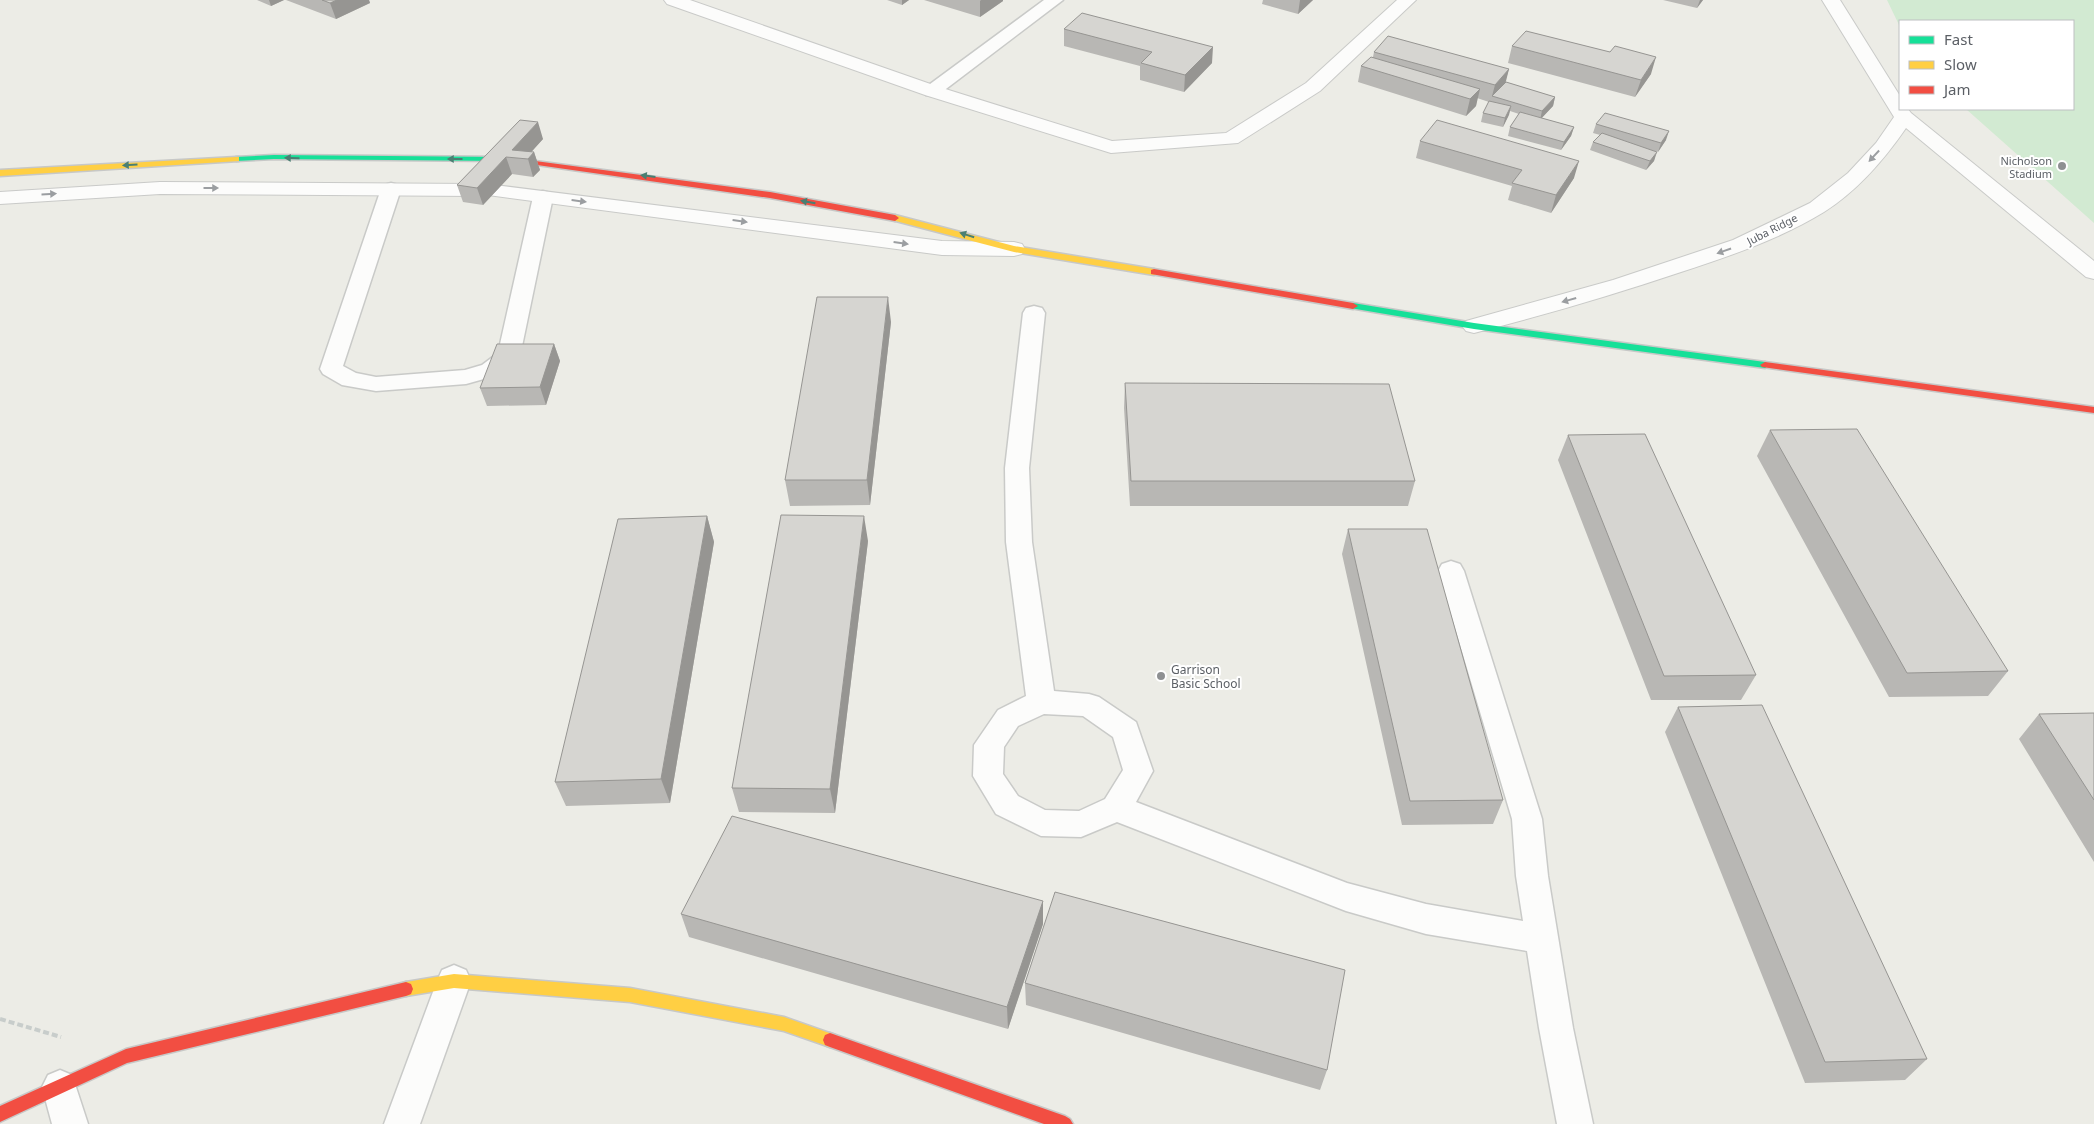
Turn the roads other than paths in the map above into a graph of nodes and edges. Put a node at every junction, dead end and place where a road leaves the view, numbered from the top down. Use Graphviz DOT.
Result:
graph roads {
  1 [pos="673,0"];
  2 [pos="1055,0"];
  3 [pos="1407,0"];
  4 [pos="1830,0"];
  5 [pos="932,91"];
  6 [pos="1904,118"];
  7 [pos="503,159"];
  8 [pos="522,161"];
  9 [pos="0,173"];
  10 [pos="391,190"];
  11 [pos="543,197"];
  12 [pos="0,198"];
  13 [pos="1014,249"];
  14 [pos="2094,272"];
  15 [pos="1034,313"];
  16 [pos="1474,326"];
  17 [pos="2094,410"];
  18 [pos="1451,571"];
  19 [pos="1041,702"];
  20 [pos="1116,808"];
  21 [pos="1542,939"];
  22 [pos="454,981"];
  23 [pos="60,1087"];
  24 [pos="0,1114"];
  25 [pos="70,1124"];
  26 [pos="402,1124"];
  27 [pos="1065,1124"];
  28 [pos="1575,1124"];
  1 -- 5 [label="street"];
  2 -- 5 [label="lane"];
  3 -- 5 [label="street"];
  4 -- 6 [label="street"];
  6 -- 14 [label="street"];
  6 -- 16 [label="street, Juba Ridge, one-way"];
  7 -- 9 [label="street, one-way"];
  13 -- 8 [label="street, one-way"];
  10 -- 11 [label="street"];
  10 -- 11 [label="lane"];
  12 -- 10 [label="street, one-way"];
  11 -- 13 [label="street, one-way"];
  13 -- 16 [label="street"];
  15 -- 19 [label="lane"];
  16 -- 17 [label="street"];
  18 -- 21 [label="lane"];
  19 -- 20 [label="lane"];
  19 -- 20 [label="lane"];
  20 -- 21 [label="lane"];
  21 -- 28 [label="lane"];
  22 -- 23 [label="street"];
  22 -- 26 [label="lane"];
  22 -- 27 [label="street"];
  23 -- 24 [label="street"];
  23 -- 25 [label="lane"];
}
